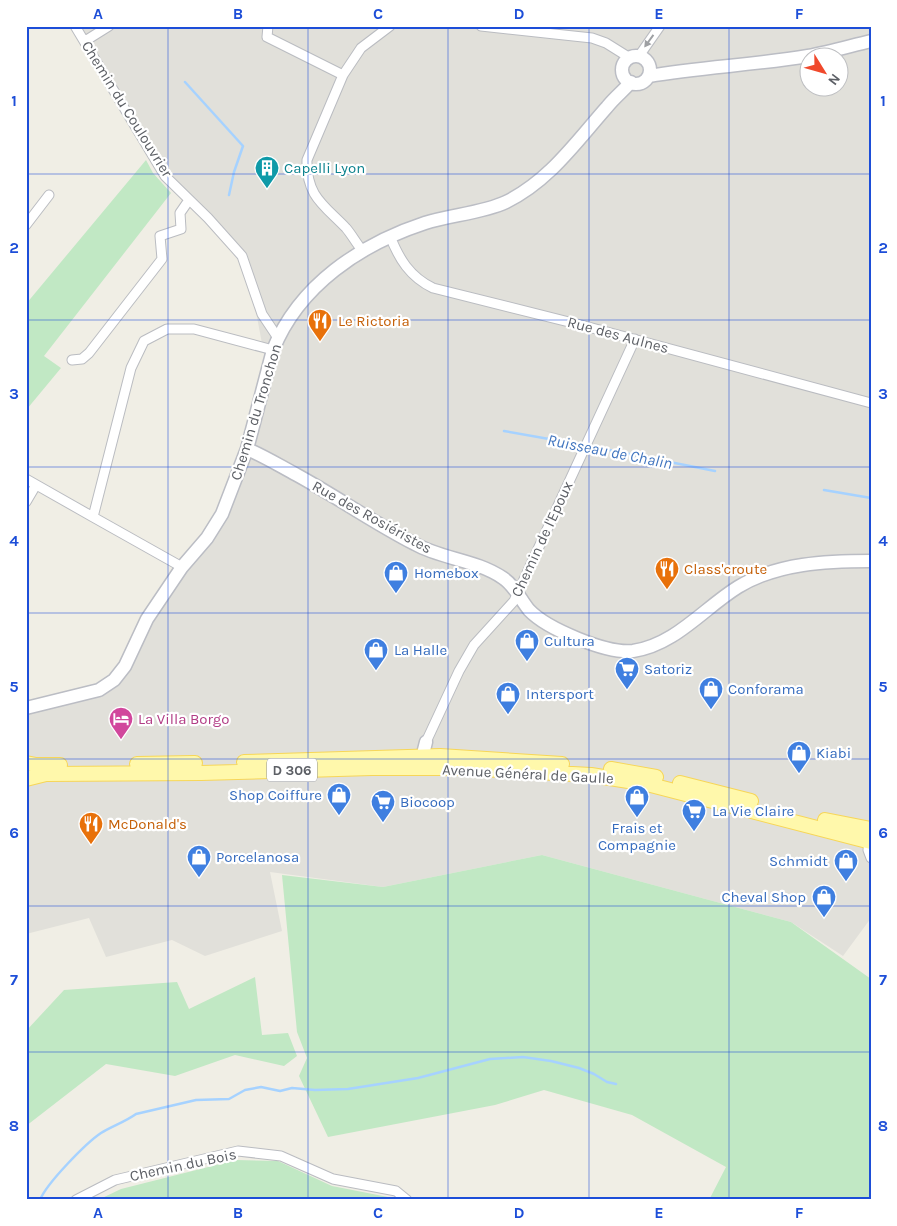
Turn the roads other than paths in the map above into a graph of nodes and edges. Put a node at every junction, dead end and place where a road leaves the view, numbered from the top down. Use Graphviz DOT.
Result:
graph roads {
  1 [pos="75,26"];
  2 [pos="108,26"];
  3 [pos="268,26"];
  4 [pos="390,26"];
  5 [pos="481,26"];
  6 [pos="660,26"];
  7 [pos="871,41"];
  8 [pos="85,42"];
  9 [pos="631,59"];
  10 [pos="649,71"];
  11 [pos="343,75"];
  12 [pos="627,79"];
  13 [pos="50,195"];
  14 [pos="189,200"];
  15 [pos="26,225"];
  16 [pos="390,236"];
  17 [pos="362,250"];
  18 [pos="634,339"];
  19 [pos="275,344"];
  20 [pos="72,360"];
  21 [pos="871,403"];
  22 [pos="246,449"];
  23 [pos="26,479"];
  24 [pos="36,485"];
  25 [pos="26,502"];
  26 [pos="93,517"];
  27 [pos="871,561"];
  28 [pos="182,568"];
  29 [pos="517,592"];
  30 [pos="29,710"];
  31 [pos="426,742"];
  32 [pos="421,762"];
  33 [pos="26,763"];
  34 [pos="26,779"];
  35 [pos="870,837"];
  36 [pos="871,858"];
  37 [pos="76,1200"];
  38 [pos="407,1200"];
  1 -- 8 [label="street, Chemin du Coulouvrier"];
  2 -- 8 [label="street"];
  3 -- 11 [label="street"];
  4 -- 11 [label="street"];
  5 -- 9 [label="street"];
  6 -- 9 [label="street, one-way"];
  7 -- 10 [label="street"];
  8 -- 14 [label="street, Chemin du Coulouvrier"];
  9 -- 10 [label="street"];
  9 -- 12 [label="street"];
  10 -- 12 [label="street"];
  11 -- 17 [label="street"];
  12 -- 16 [label="street, Chemin du Tronchon"];
  13 -- 15 [label="street"];
  14 -- 19 [label="street, Chemin du Coulouvrier"];
  14 -- 20 [label="street"];
  16 -- 17 [label="street, Chemin du Tronchon"];
  16 -- 18 [label="street, Rue des Aulnes"];
  17 -- 19 [label="street, Chemin du Tronchon"];
  18 -- 21 [label="street, Rue des Aulnes"];
  18 -- 29 [label="street, Chemin de l'Epoux"];
  19 -- 22 [label="street, Chemin du Tronchon"];
  19 -- 26 [label="street"];
  22 -- 28 [label="street, Chemin du Tronchon"];
  22 -- 29 [label="street, Rue des Rosiéristes"];
  23 -- 24 [label="street"];
  24 -- 25 [label="street"];
  24 -- 26 [label="street"];
  26 -- 28 [label="street"];
  27 -- 29 [label="street, Rue des Rosiéristes"];
  28 -- 30 [label="street, Chemin du Tronchon"];
  29 -- 31 [label="street, Chemin de l'Epoux"];
  31 -- 32 [label="street, Chemin de l'Epoux"];
  32 -- 33 [label="main road, Avenue Général de Gaulle / D 306"];
  32 -- 34 [label="main road, Avenue Général de Gaulle / D 306"];
  32 -- 35 [label="main road, Avenue Général de Gaulle / D 306"];
  35 -- 36 [label="street"];
  37 -- 38 [label="street, Chemin du Bois"];
}
